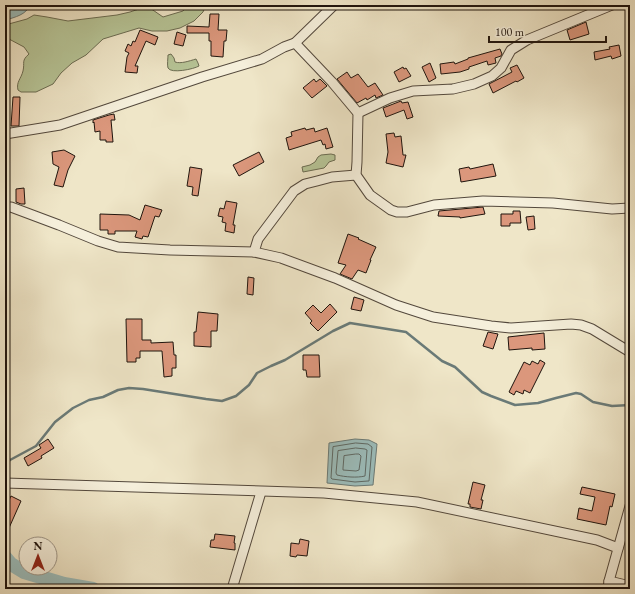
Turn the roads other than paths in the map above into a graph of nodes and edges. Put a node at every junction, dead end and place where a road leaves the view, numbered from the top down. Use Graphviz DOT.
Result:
graph roads {
  1 [pos="334,5"];
  2 [pos="612,5"];
  3 [pos="295,43"];
  4 [pos="358,113"];
  5 [pos="5,134"];
  6 [pos="356,175"];
  7 [pos="5,207"];
  8 [pos="630,208"];
  9 [pos="254,252"];
  10 [pos="630,352"];
  11 [pos="5,483"];
  12 [pos="261,492"];
  13 [pos="630,506"];
  14 [pos="618,548"];
  15 [pos="609,585"];
  16 [pos="630,586"];
  17 [pos="232,589"];
  1 -- 3 [label="street"];
  2 -- 4 [label="street"];
  3 -- 4 [label="street"];
  3 -- 5 [label="street"];
  4 -- 6 [label="street"];
  6 -- 8 [label="street"];
  6 -- 9 [label="street"];
  7 -- 9 [label="street"];
  9 -- 10 [label="street"];
  11 -- 12 [label="street"];
  12 -- 14 [label="street"];
  12 -- 17 [label="street"];
  13 -- 14 [label="street"];
  14 -- 15 [label="street"];
  15 -- 16 [label="street"];
}
